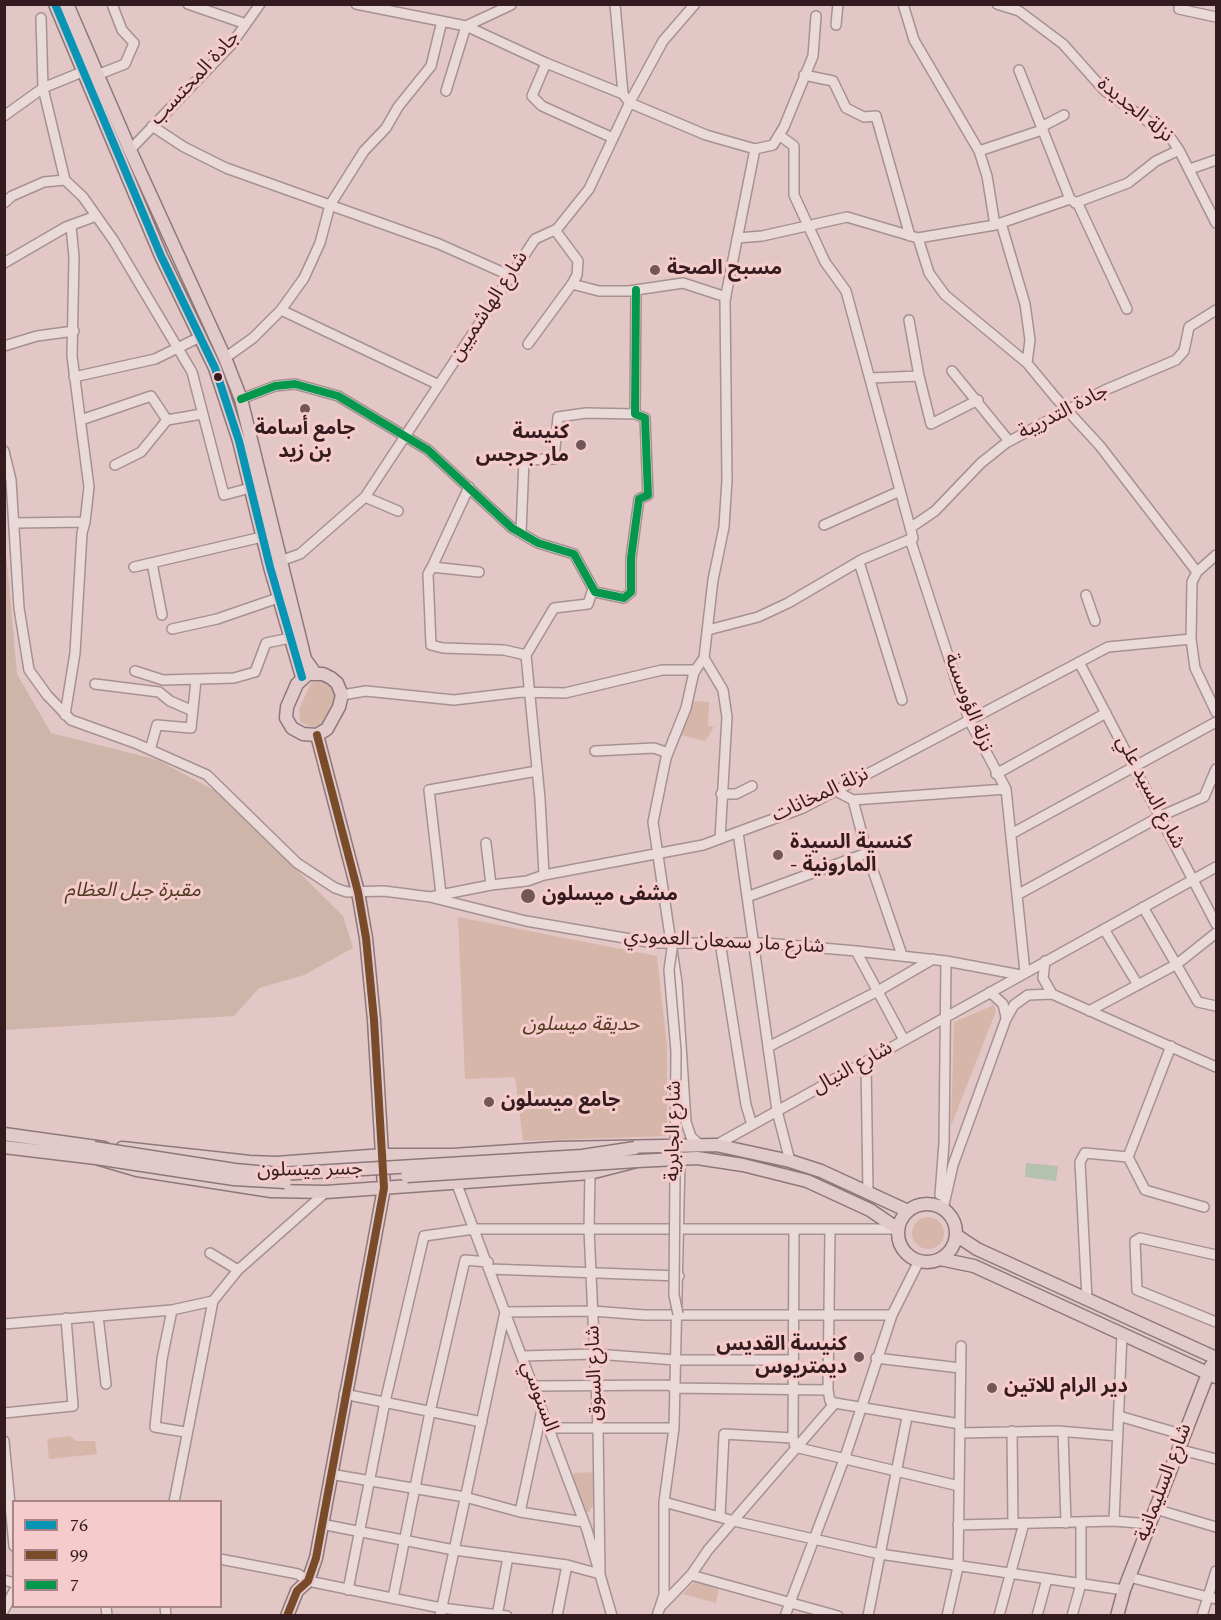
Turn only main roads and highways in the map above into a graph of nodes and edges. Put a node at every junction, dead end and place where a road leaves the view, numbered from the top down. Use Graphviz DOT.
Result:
graph roads {
  1 [pos="55,4"];
  2 [pos="67,4"];
  3 [pos="315,673"];
  4 [pos="302,677"];
  5 [pos="317,735"];
  6 [pos="4,1134"];
  7 [pos="4,1146"];
  8 [pos="635,1148"];
  9 [pos="95,1153"];
  10 [pos="383,1155"];
  11 [pos="637,1161"];
  12 [pos="384,1188"];
  13 [pos="908,1211"];
  14 [pos="898,1229"];
  15 [pos="956,1235"];
  16 [pos="940,1259"];
  17 [pos="1216,1356"];
  18 [pos="1212,1375"];
  19 [pos="287,1616"];
  20 [pos="1117,1616"];
  1 -- 4 [label="main road"];
  2 -- 3 [label="main road"];
  3 -- 4 [label="main road"];
  3 -- 5 [label="main road"];
  4 -- 5 [label="main road"];
  5 -- 10 [label="main road"];
  6 -- 9 [label="main road"];
  7 -- 9 [label="main road"];
  8 -- 9 [label="main road, جسر ميسلون, bridge"];
  8 -- 10 [label="main road"];
  8 -- 13 [label="main road"];
  9 -- 10 [label="main road"];
  9 -- 11 [label="main road, جسر ميسلون, bridge"];
  9 -- 12 [label="main road"];
  10 -- 12 [label="main road"];
  11 -- 12 [label="main road"];
  11 -- 14 [label="main road"];
  12 -- 19 [label="main road"];
  13 -- 14 [label="main road"];
  13 -- 15 [label="main road"];
  14 -- 16 [label="main road"];
  15 -- 16 [label="main road"];
  15 -- 17 [label="main road"];
  16 -- 18 [label="main road"];
  17 -- 18 [label="main road, شارع السليمانية"];
  18 -- 20 [label="main road, شارع السليمانية"];
}
